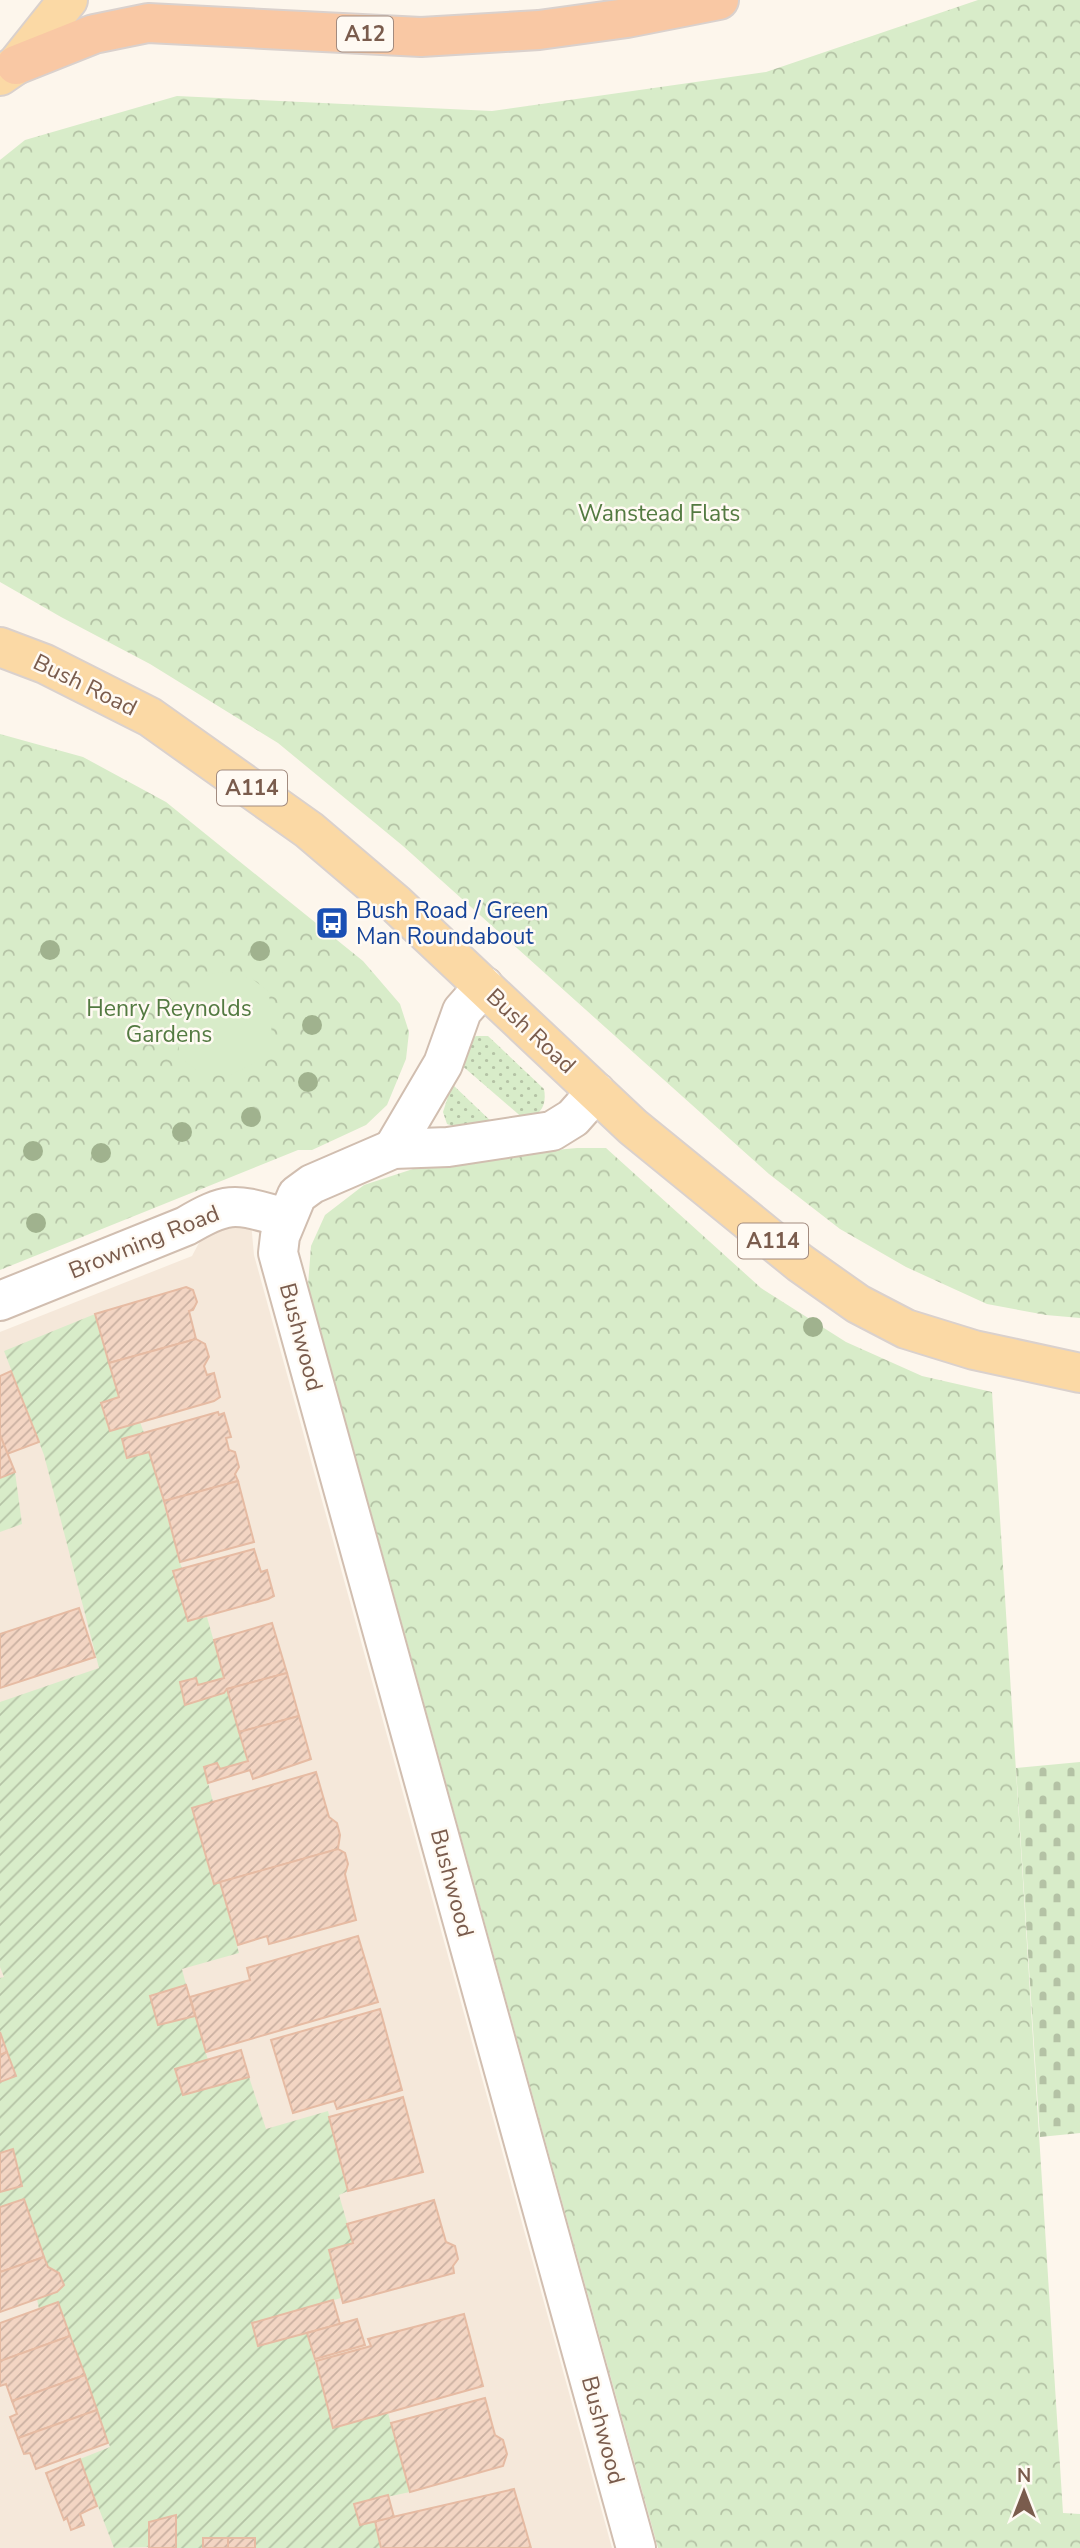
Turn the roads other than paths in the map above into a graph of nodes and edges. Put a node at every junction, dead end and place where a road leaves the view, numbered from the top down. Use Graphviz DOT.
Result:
graph roads {
  1 [pos="68,0"];
  2 [pos="719,0"];
  3 [pos="8,71"];
  4 [pos="0,647"];
  5 [pos="484,986"];
  6 [pos="596,1092"];
  7 [pos="393,1149"];
  8 [pos="286,1218"];
  9 [pos="0,1301"];
  10 [pos="1080,1373"];
  11 [pos="636,2548"];
  1 -- 3 [label="main road"];
  2 -- 3 [label="highway, A12"];
  4 -- 5 [label="main road, Bush Road / A114"];
  5 -- 6 [label="main road, Bush Road / A114"];
  5 -- 7 [label="street"];
  6 -- 7 [label="street"];
  6 -- 10 [label="main road, Bush Road / A114"];
  7 -- 8 [label="street"];
  8 -- 9 [label="street, Browning Road"];
  8 -- 11 [label="street, Bushwood"];
}
